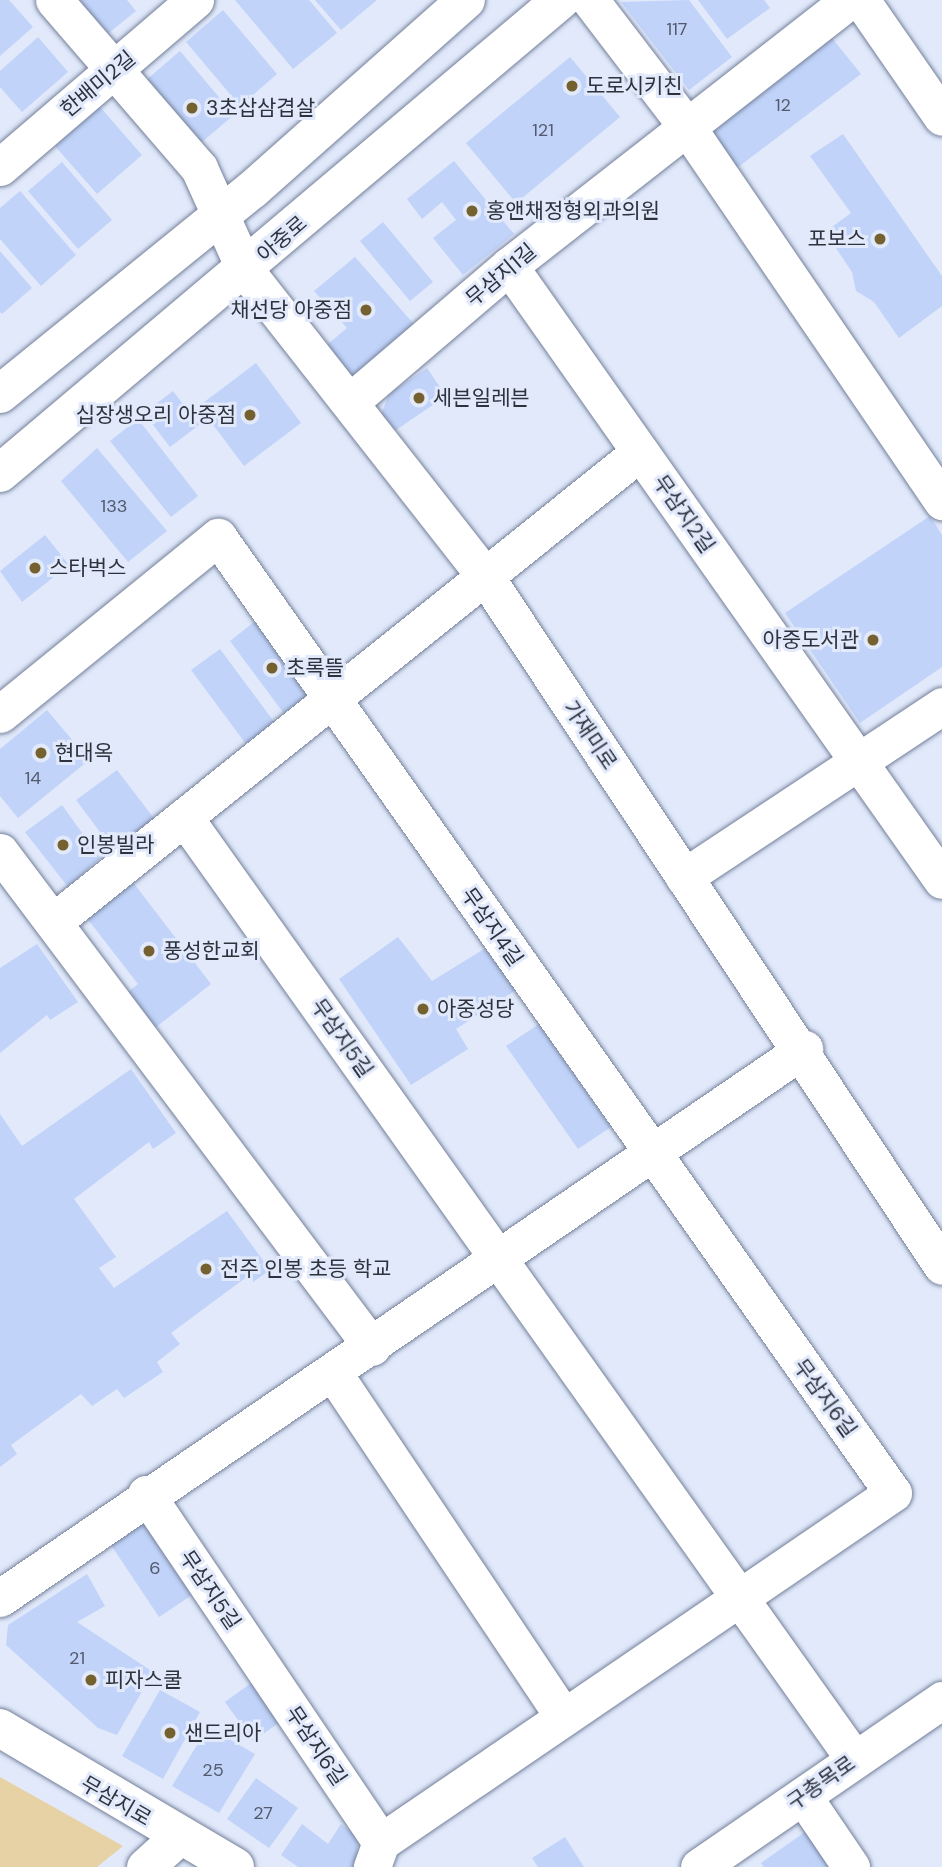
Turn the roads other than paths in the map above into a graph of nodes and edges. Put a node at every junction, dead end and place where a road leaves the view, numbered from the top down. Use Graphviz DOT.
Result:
graph roads {
  1 [pos="54,0"];
  2 [pos="195,0"];
  3 [pos="466,0"];
  4 [pos="561,0"];
  5 [pos="590,0"];
  6 [pos="849,0"];
  7 [pos="862,0"];
  8 [pos="118,68"];
  9 [pos="942,117"];
  10 [pos="687,127"];
  11 [pos="0,167"];
  12 [pos="219,218"];
  13 [pos="509,267"];
  14 [pos="245,270"];
  15 [pos="0,394"];
  16 [pos="351,401"];
  17 [pos="640,452"];
  18 [pos="0,473"];
  19 [pos="942,501"];
  20 [pos="483,573"];
  21 [pos="334,701"];
  22 [pos="942,706"];
  23 [pos="0,714"];
  24 [pos="859,762"];
  25 [pos="184,817"];
  26 [pos="0,852"];
  27 [pos="684,877"];
  28 [pos="942,880"];
  29 [pos="53,922"];
  30 [pos="804,1049"];
  31 [pos="649,1153"];
  32 [pos="499,1260"];
  33 [pos="942,1266"];
  34 [pos="372,1347"];
  35 [pos="334,1374"];
  36 [pos="146,1494"];
  37 [pos="740,1597"];
  38 [pos="0,1598"];
  39 [pos="251,1650"];
  40 [pos="942,1700"];
  41 [pos="564,1717"];
  42 [pos="0,1728"];
  43 [pos="855,1760"];
  44 [pos="803,1796"];
  45 [pos="178,1838"];
  46 [pos="376,1855"];
  47 [pos="145,1867"];
  48 [pos="235,1867"];
  49 [pos="699,1867"];
  50 [pos="851,1867"];
  1 -- 8 [label="street, 가재미로"];
  2 -- 8 [label="street, 한배미2길"];
  3 -- 12 [label="street"];
  4 -- 14 [label="street, 아중로"];
  5 -- 10 [label="street"];
  6 -- 10 [label="street, 무삼지1길"];
  7 -- 9 [label="street"];
  8 -- 11 [label="street, 한배미2길"];
  8 -- 12 [label="street, 가재미로"];
  10 -- 13 [label="street, 무삼지1길"];
  10 -- 19 [label="street"];
  12 -- 14 [label="street, 가재미로"];
  12 -- 15 [label="street"];
  13 -- 16 [label="street, 무삼지1길"];
  13 -- 17 [label="street, 무삼지2길"];
  14 -- 16 [label="street, 가재미로"];
  14 -- 18 [label="street, 아중로"];
  16 -- 20 [label="street, 가재미로"];
  17 -- 20 [label="street"];
  17 -- 24 [label="street, 무삼지2길"];
  20 -- 21 [label="street"];
  20 -- 27 [label="street, 가재미로"];
  21 -- 23 [label="street, 무삼지4길"];
  21 -- 25 [label="street"];
  21 -- 31 [label="street, 무삼지4길"];
  22 -- 24 [label="street"];
  24 -- 27 [label="street"];
  24 -- 28 [label="street, 무삼지2길"];
  25 -- 29 [label="street"];
  25 -- 32 [label="street, 무삼지5길"];
  26 -- 29 [label="street"];
  27 -- 30 [label="street, 가재미로"];
  29 -- 34 [label="street"];
  30 -- 31 [label="street"];
  30 -- 33 [label="street, 가재미로"];
  31 -- 32 [label="street"];
  31 -- 37 [label="street, 무삼지6길"];
  32 -- 34 [label="street"];
  32 -- 37 [label="street, 무삼지5길"];
  34 -- 35 [label="street"];
  35 -- 36 [label="street"];
  35 -- 41 [label="street"];
  36 -- 38 [label="street"];
  36 -- 39 [label="street, 무삼지5길"];
  37 -- 41 [label="street, 무삼지6길"];
  37 -- 43 [label="street"];
  39 -- 46 [label="street, 무삼지6길"];
  40 -- 43 [label="street, 구총목로"];
  41 -- 46 [label="street, 무삼지6길"];
  42 -- 45 [label="street, 무삼지로"];
  43 -- 44 [label="street, 구총목로"];
  44 -- 49 [label="street, 구총목로"];
  44 -- 50 [label="street"];
  45 -- 47 [label="street"];
  45 -- 48 [label="street, 무삼지로"];
}
